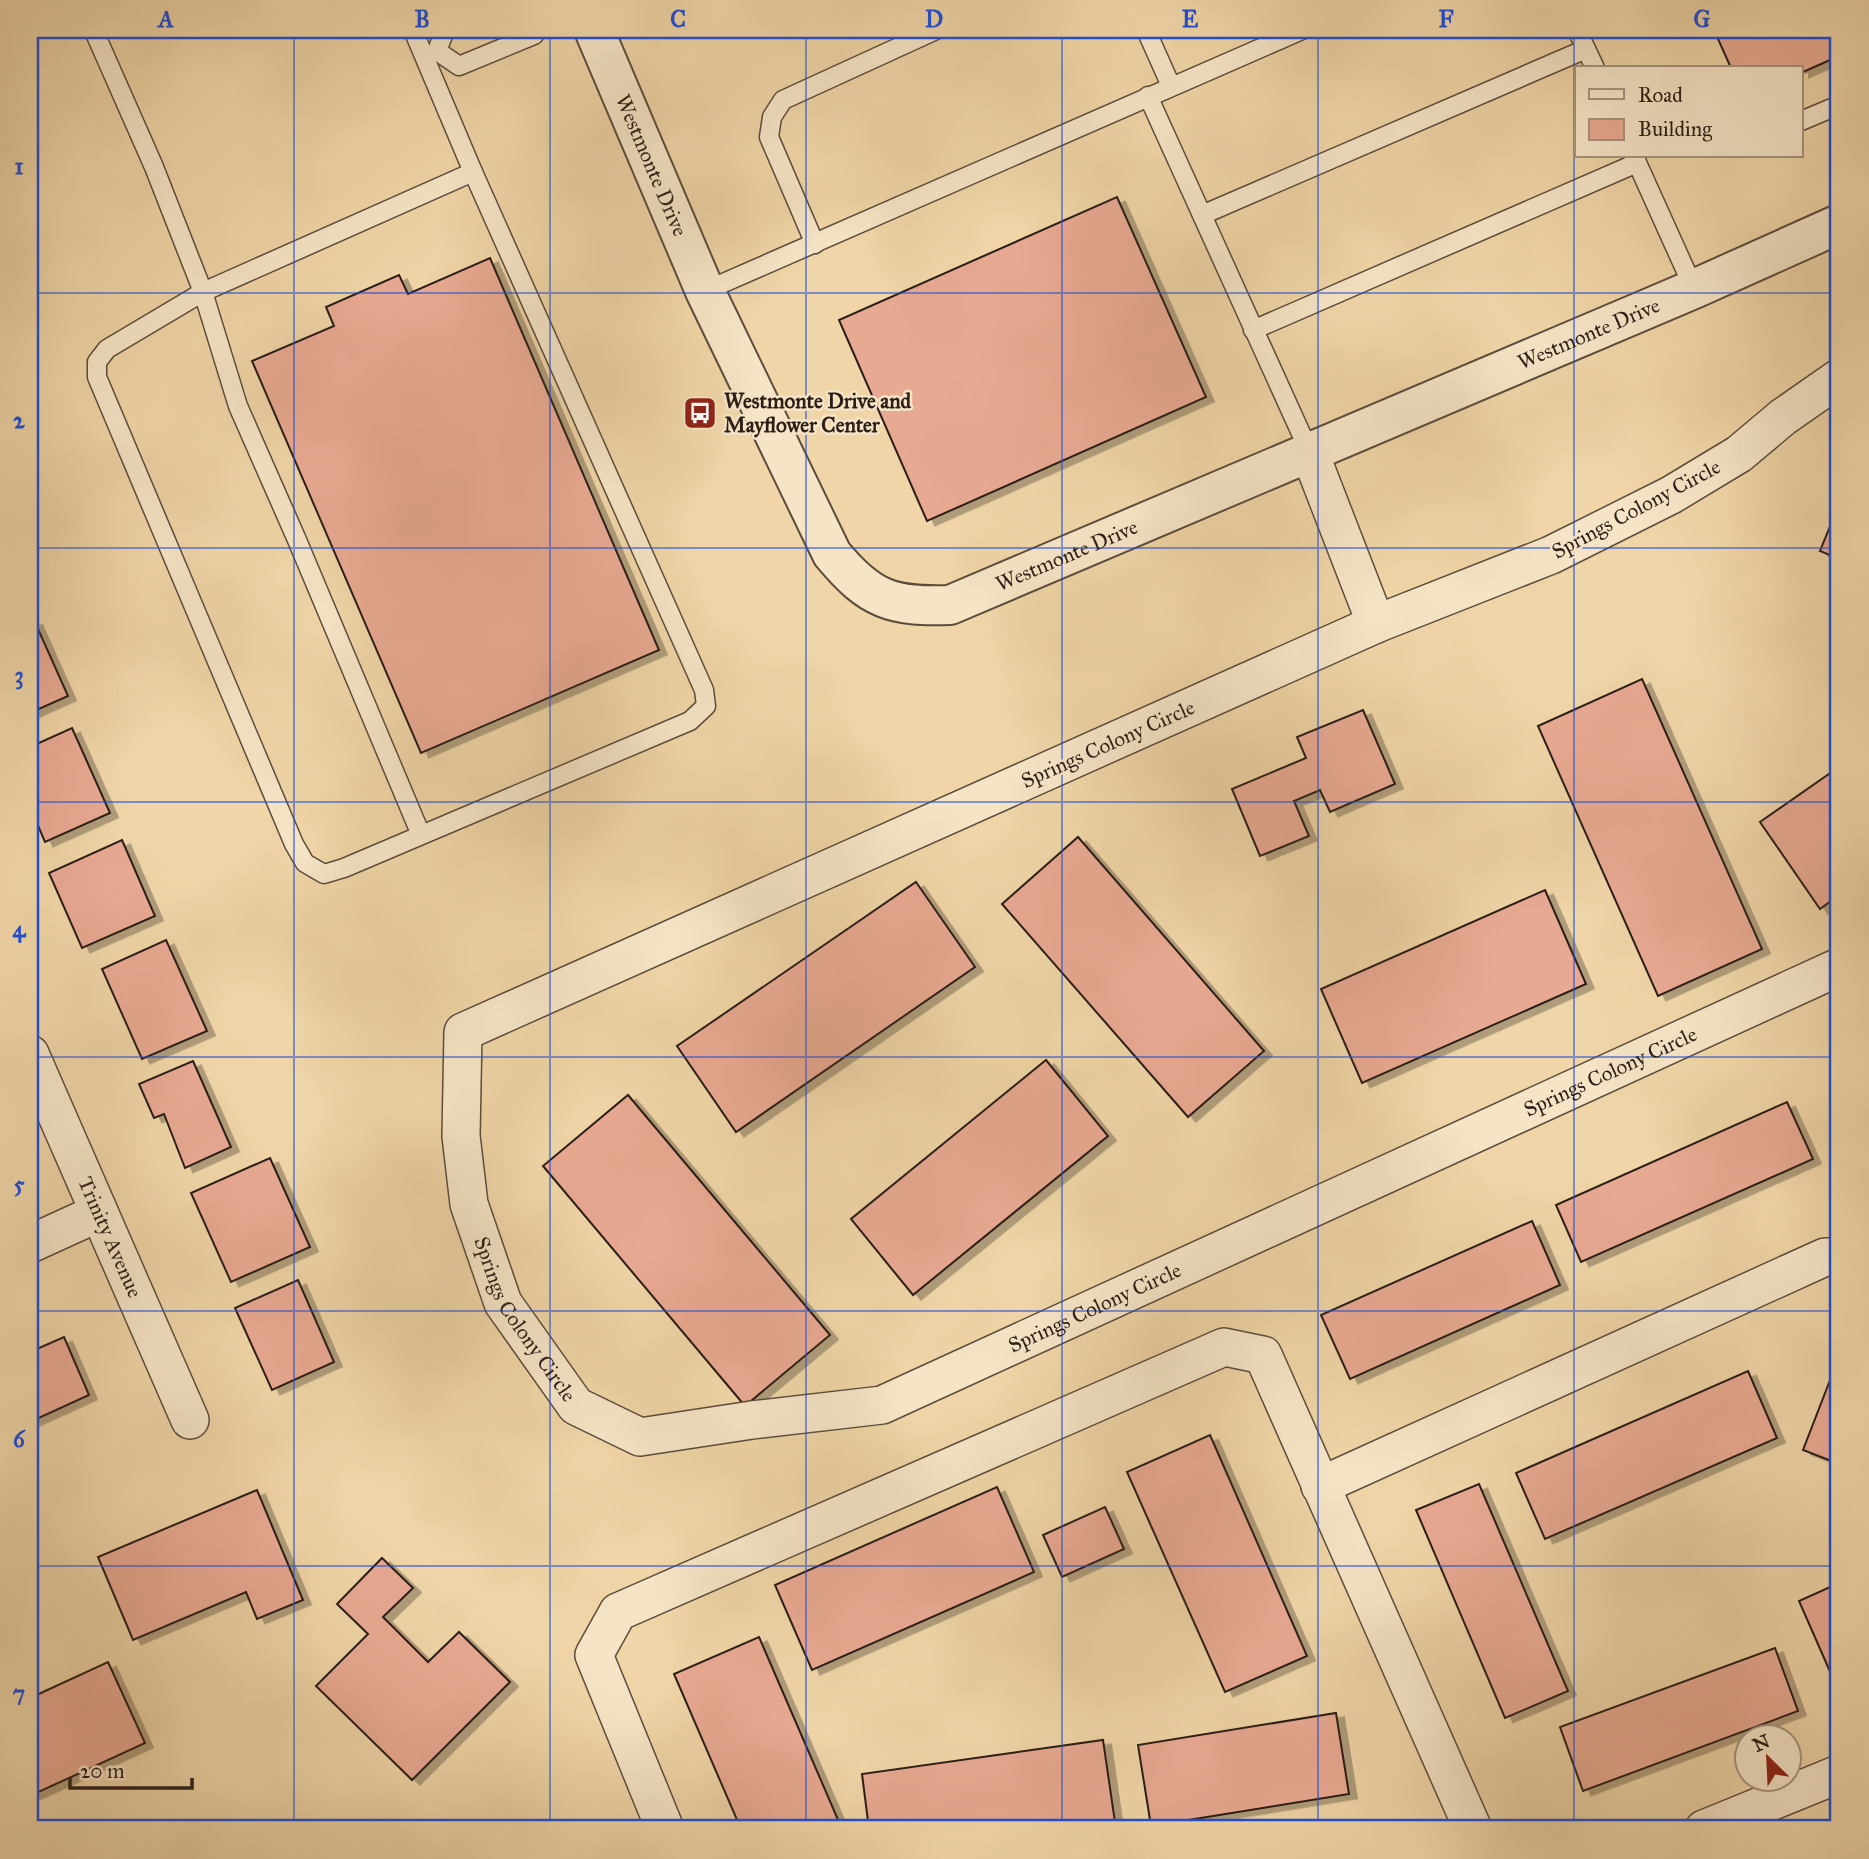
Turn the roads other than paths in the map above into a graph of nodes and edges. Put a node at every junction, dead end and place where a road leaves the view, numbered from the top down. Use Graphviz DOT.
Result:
graph roads {
  1 [pos="98,30"];
  2 [pos="414,30"];
  3 [pos="445,30"];
  4 [pos="535,30"];
  5 [pos="594,30"];
  6 [pos="936,30"];
  7 [pos="1146,30"];
  8 [pos="1301,30"];
  9 [pos="1577,30"];
  10 [pos="1586,49"];
  11 [pos="431,53"];
  12 [pos="1594,66"];
  13 [pos="1171,86"];
  14 [pos="1149,96"];
  15 [pos="1839,105"];
  16 [pos="1802,121"];
  17 [pos="1635,160"];
  18 [pos="473,173"];
  19 [pos="1202,215"];
  20 [pos="1839,225"];
  21 [pos="815,244"];
  22 [pos="1694,289"];
  23 [pos="705,291"];
  24 [pos="203,292"];
  25 [pos="1253,330"];
  26 [pos="1839,378"];
  27 [pos="1308,451"];
  28 [pos="1376,624"];
  29 [pos="421,835"];
  30 [pos="1839,967"];
  31 [pos="30,1054"];
  32 [pos="98,1213"];
  33 [pos="30,1244"];
  34 [pos="1839,1256"];
  35 [pos="190,1420"];
  36 [pos="1320,1486"];
  37 [pos="1839,1774"];
  38 [pos="666,1829"];
  39 [pos="1473,1829"];
  40 [pos="1704,1829"];
  1 -- 24 [label="lane"];
  2 -- 11 [label="lane"];
  3 -- 11 [label="lane"];
  4 -- 11 [label="lane"];
  5 -- 23 [label="street, Westmonte Drive"];
  6 -- 21 [label="lane"];
  7 -- 13 [label="lane"];
  8 -- 13 [label="lane"];
  9 -- 10 [label="lane"];
  10 -- 12 [label="lane"];
  10 -- 19 [label="lane"];
  11 -- 18 [label="lane"];
  13 -- 14 [label="lane"];
  14 -- 19 [label="lane"];
  14 -- 21 [label="lane"];
  15 -- 16 [label="lane"];
  17 -- 22 [label="lane"];
  17 -- 25 [label="lane"];
  18 -- 24 [label="lane"];
  18 -- 29 [label="lane"];
  19 -- 25 [label="lane"];
  20 -- 22 [label="street, Westmonte Drive"];
  21 -- 23 [label="lane"];
  22 -- 27 [label="street, Westmonte Drive"];
  23 -- 27 [label="street, Westmonte Drive"];
  24 -- 29 [label="lane"];
  24 -- 29 [label="lane"];
  25 -- 27 [label="lane"];
  26 -- 28 [label="street, Springs Colony Circle"];
  27 -- 28 [label="street"];
  28 -- 30 [label="street, Springs Colony Circle"];
  31 -- 32 [label="street, Trinity Avenue"];
  32 -- 33 [label="street"];
  32 -- 35 [label="street, Trinity Avenue"];
  34 -- 36 [label="street"];
  36 -- 38 [label="street"];
  36 -- 39 [label="street"];
  37 -- 40 [label="street"];
}
